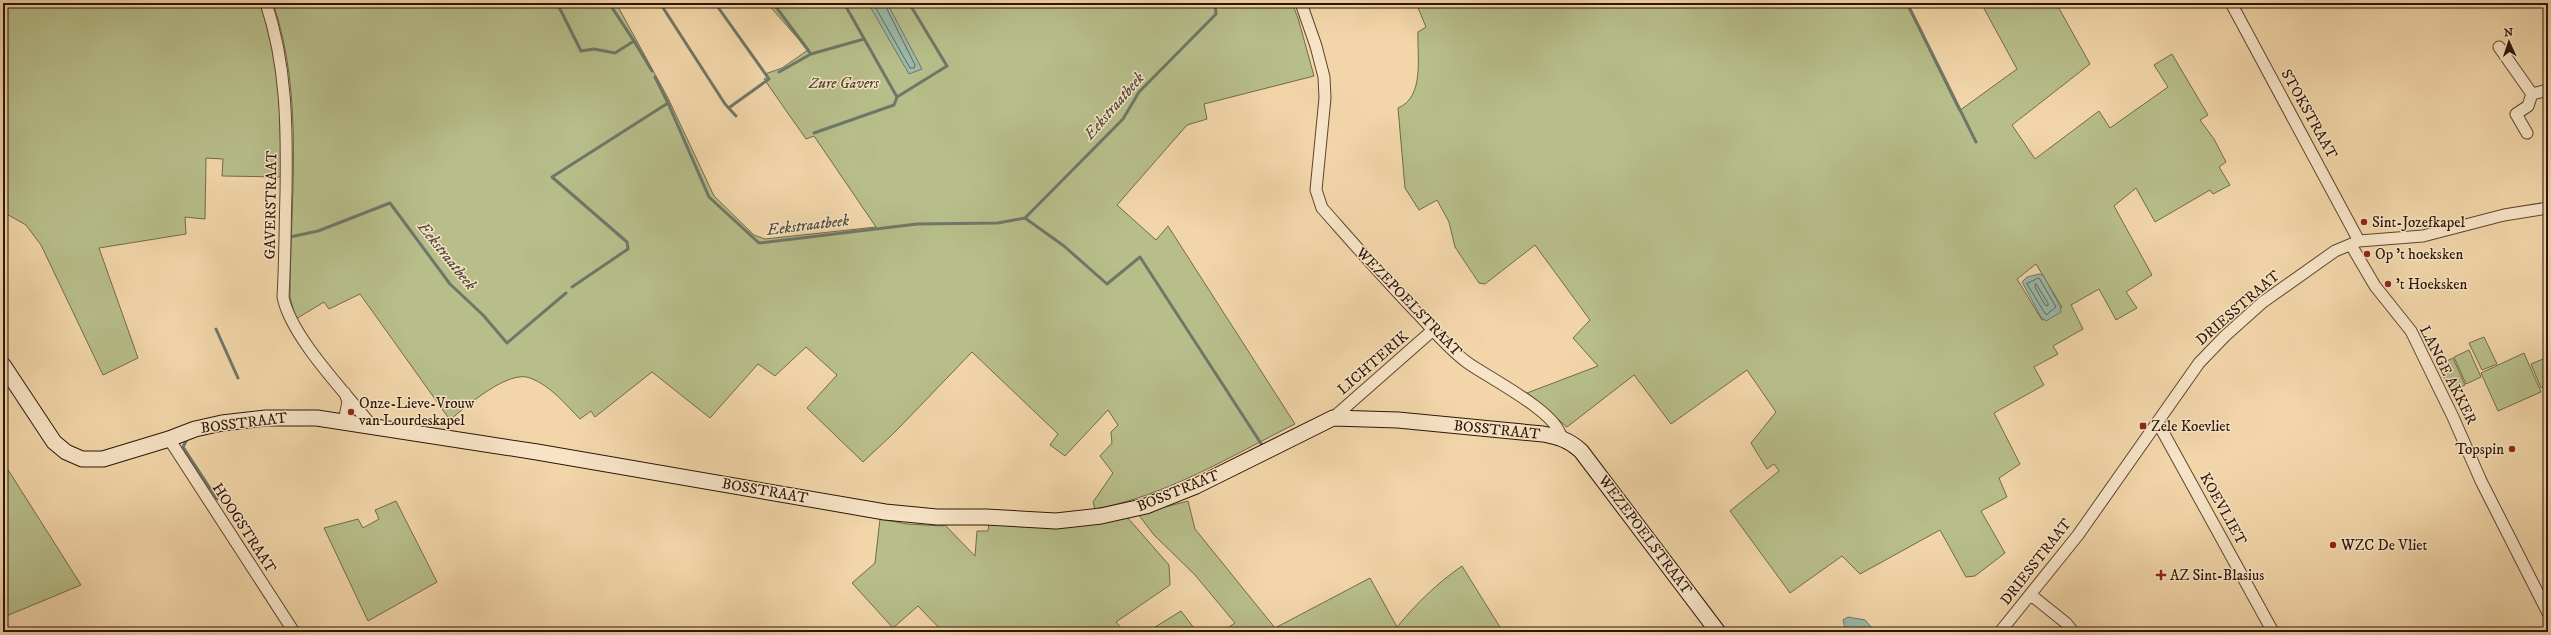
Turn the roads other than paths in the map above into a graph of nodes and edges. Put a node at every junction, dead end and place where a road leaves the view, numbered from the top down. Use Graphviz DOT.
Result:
graph roads {
  1 [pos="266,3"];
  2 [pos="1301,3"];
  3 [pos="2231,3"];
  4 [pos="2499,47"];
  5 [pos="2548,90"];
  6 [pos="2532,94"];
  7 [pos="2526,133"];
  8 [pos="2548,208"];
  9 [pos="2355,243"];
  10 [pos="1433,330"];
  11 [pos="3,365"];
  12 [pos="344,391"];
  13 [pos="1333,418"];
  14 [pos="344,421"];
  15 [pos="2158,423"];
  16 [pos="371,425"];
  17 [pos="1561,438"];
  18 [pos="169,439"];
  19 [pos="2031,595"];
  20 [pos="2548,613"];
  21 [pos="294,632"];
  22 [pos="1718,632"];
  23 [pos="2000,632"];
  24 [pos="2073,632"];
  25 [pos="2273,632"];
  1 -- 12 [label="street, GAVERSTRAAT"];
  2 -- 10 [label="street, WEZEPOELSTRAAT"];
  3 -- 9 [label="street, STOKSTRAAT"];
  4 -- 6 [label="street"];
  5 -- 6 [label="street"];
  6 -- 7 [label="street"];
  8 -- 9 [label="street, DRIESSTRAAT"];
  9 -- 15 [label="street, DRIESSTRAAT"];
  9 -- 20 [label="street, LANGE AKKER"];
  10 -- 13 [label="street, LICHTERIK"];
  10 -- 17 [label="street, WEZEPOELSTRAAT"];
  11 -- 18 [label="street, BOSSTRAAT"];
  12 -- 14 [label="street"];
  12 -- 16 [label="street, GAVERSTRAAT"];
  13 -- 16 [label="street, BOSSTRAAT"];
  13 -- 17 [label="street, BOSSTRAAT"];
  14 -- 16 [label="street, BOSSTRAAT"];
  14 -- 18 [label="street, BOSSTRAAT"];
  15 -- 19 [label="street, DRIESSTRAAT"];
  15 -- 25 [label="street, KOEVLIET"];
  17 -- 22 [label="street, WEZEPOELSTRAAT"];
  18 -- 21 [label="street, HOOGSTRAAT"];
  19 -- 23 [label="street, DRIESSTRAAT"];
  19 -- 24 [label="street"];
}
